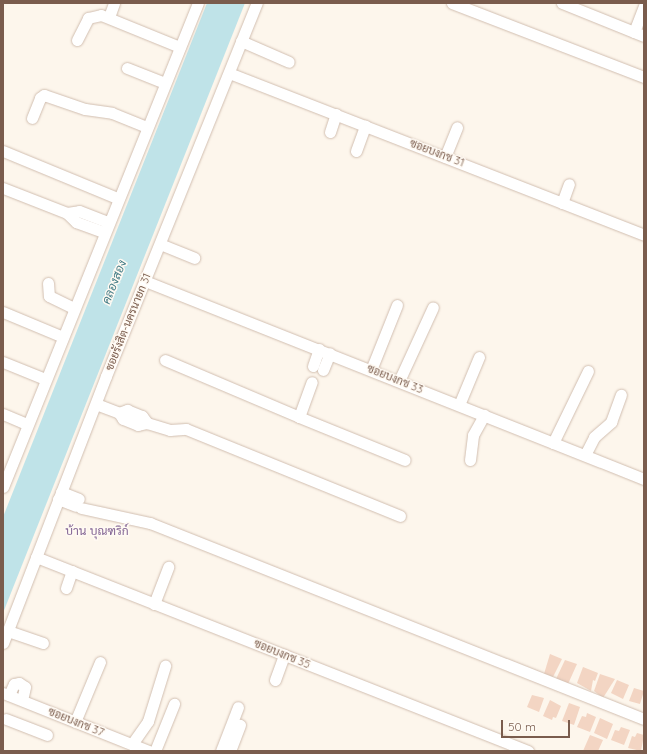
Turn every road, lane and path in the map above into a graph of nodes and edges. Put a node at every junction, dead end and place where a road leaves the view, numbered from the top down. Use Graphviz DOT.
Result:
graph roads {
  1 [pos="114,3"];
  2 [pos="198,3"];
  3 [pos="257,3"];
  4 [pos="452,3"];
  5 [pos="562,3"];
  6 [pos="644,6"];
  7 [pos="584,7"];
  8 [pos="109,17"];
  9 [pos="639,34"];
  10 [pos="77,40"];
  11 [pos="241,41"];
  12 [pos="180,47"];
  13 [pos="289,62"];
  14 [pos="127,68"];
  15 [pos="229,72"];
  16 [pos="644,78"];
  17 [pos="165,84"];
  18 [pos="336,114"];
  19 [pos="32,118"];
  20 [pos="366,126"];
  21 [pos="147,127"];
  22 [pos="458,127"];
  23 [pos="330,132"];
  24 [pos="3,151"];
  25 [pos="356,151"];
  26 [pos="445,157"];
  27 [pos="569,184"];
  28 [pos="3,188"];
  29 [pos="117,198"];
  30 [pos="562,202"];
  31 [pos="67,214"];
  32 [pos="108,222"];
  33 [pos="104,232"];
  34 [pos="644,235"];
  35 [pos="160,244"];
  36 [pos="194,258"];
  37 [pos="145,280"];
  38 [pos="48,283"];
  39 [pos="397,305"];
  40 [pos="433,307"];
  41 [pos="74,308"];
  42 [pos="3,312"];
  43 [pos="63,337"];
  44 [pos="319,349"];
  45 [pos="330,353"];
  46 [pos="479,357"];
  47 [pos="165,360"];
  48 [pos="3,362"];
  49 [pos="371,370"];
  50 [pos="588,371"];
  51 [pos="316,374"];
  52 [pos="45,380"];
  53 [pos="399,381"];
  54 [pos="621,395"];
  55 [pos="96,404"];
  56 [pos="459,405"];
  57 [pos="3,414"];
  58 [pos="484,415"];
  59 [pos="299,417"];
  60 [pos="27,424"];
  61 [pos="553,443"];
  62 [pos="585,455"];
  63 [pos="406,460"];
  64 [pos="470,460"];
  65 [pos="644,479"];
  66 [pos="3,487"];
  67 [pos="60,496"];
  68 [pos="400,516"];
  69 [pos="36,557"];
  70 [pos="168,567"];
  71 [pos="72,571"];
  72 [pos="66,588"];
  73 [pos="154,604"];
  74 [pos="8,631"];
  75 [pos="43,643"];
  76 [pos="3,644"];
  77 [pos="284,655"];
  78 [pos="100,662"];
  79 [pos="165,666"];
  80 [pos="275,680"];
  81 [pos="6,694"];
  82 [pos="174,704"];
  83 [pos="238,707"];
  84 [pos="6,719"];
  85 [pos="644,719"];
  86 [pos="75,722"];
  87 [pos="240,725"];
  88 [pos="47,735"];
  89 [pos="132,744"];
  90 [pos="149,751"];
  91 [pos="155,751"];
  92 [pos="221,751"];
  93 [pos="230,751"];
  94 [pos="528,751"];
  1 -- 8 [label="street"];
  2 -- 12 [label="street"];
  3 -- 11 [label="street, ซอยรังสิต-นครนายก 31"];
  4 -- 16 [label="street"];
  5 -- 7 [label="street"];
  6 -- 9 [label="street"];
  7 -- 9 [label="street"];
  8 -- 10 [label="street"];
  8 -- 12 [label="street"];
  11 -- 13 [label="street"];
  11 -- 15 [label="street, ซอยรังสิต-นครนายก 31"];
  12 -- 17 [label="street"];
  14 -- 17 [label="street"];
  15 -- 18 [label="street, ซอยบงกช 31"];
  15 -- 35 [label="street, ซอยรังสิต-นครนายก 31"];
  17 -- 21 [label="street"];
  18 -- 20 [label="street, ซอยบงกช 31"];
  18 -- 23 [label="street"];
  19 -- 21 [label="street"];
  20 -- 25 [label="street"];
  20 -- 26 [label="street, ซอยบงกช 31"];
  21 -- 29 [label="street"];
  22 -- 26 [label="street"];
  24 -- 29 [label="street"];
  26 -- 30 [label="street, ซอยบงกช 31"];
  27 -- 30 [label="street"];
  28 -- 31 [label="street"];
  29 -- 32 [label="street"];
  30 -- 34 [label="street, ซอยบงกช 31"];
  31 -- 32 [label="street"];
  31 -- 33 [label="street"];
  32 -- 33 [label="street"];
  33 -- 41 [label="street"];
  35 -- 36 [label="street"];
  35 -- 37 [label="street, ซอยรังสิต-นครนายก 31"];
  37 -- 44 [label="street, ซอยบงกช 33"];
  37 -- 55 [label="street, ซอยรังสิต-นครนายก 31"];
  38 -- 41 [label="street"];
  39 -- 49 [label="street"];
  40 -- 53 [label="street"];
  41 -- 43 [label="street"];
  42 -- 43 [label="street"];
  43 -- 52 [label="street"];
  44 -- 45 [label="street, ซอยบงกช 33"];
  44 -- 51 [label="street"];
  45 -- 49 [label="street, ซอยบงกช 33"];
  45 -- 51 [label="street"];
  46 -- 56 [label="street"];
  47 -- 59 [label="street"];
  48 -- 52 [label="street"];
  49 -- 53 [label="street, ซอยบงกช 33"];
  50 -- 61 [label="street"];
  51 -- 59 [label="street"];
  52 -- 60 [label="street"];
  53 -- 56 [label="street, ซอยบงกช 33"];
  54 -- 62 [label="street"];
  55 -- 67 [label="street, ซอยรังสิต-นครนายก 31"];
  55 -- 68 [label="street"];
  56 -- 58 [label="street, ซอยบงกช 33"];
  57 -- 60 [label="street"];
  58 -- 61 [label="street, ซอยบงกช 33"];
  58 -- 64 [label="street"];
  59 -- 63 [label="street"];
  60 -- 66 [label="street"];
  61 -- 62 [label="street, ซอยบงกช 33"];
  62 -- 65 [label="street, ซอยบงกช 33"];
  67 -- 69 [label="street, ซอยรังสิต-นครนายก 31"];
  67 -- 85 [label="street"];
  69 -- 71 [label="street, ซอยบงกช 35"];
  69 -- 74 [label="street, ซอยรังสิต-นครนายก 31"];
  70 -- 73 [label="street"];
  71 -- 72 [label="street"];
  71 -- 73 [label="street, ซอยบงกช 35"];
  73 -- 77 [label="street, ซอยบงกช 35"];
  74 -- 75 [label="street"];
  74 -- 76 [label="street, ซอยรังสิต-นครนายก 31"];
  77 -- 80 [label="street"];
  77 -- 94 [label="street, ซอยบงกช 35"];
  78 -- 86 [label="street"];
  79 -- 89 [label="street"];
  81 -- 86 [label="street, ซอยบงกช 37"];
  82 -- 91 [label="street"];
  83 -- 92 [label="street"];
  84 -- 88 [label="street"];
  86 -- 89 [label="street, ซอยบงกช 37"];
  87 -- 93 [label="street"];
  89 -- 90 [label="street, ซอยบงกช 37"];
}
